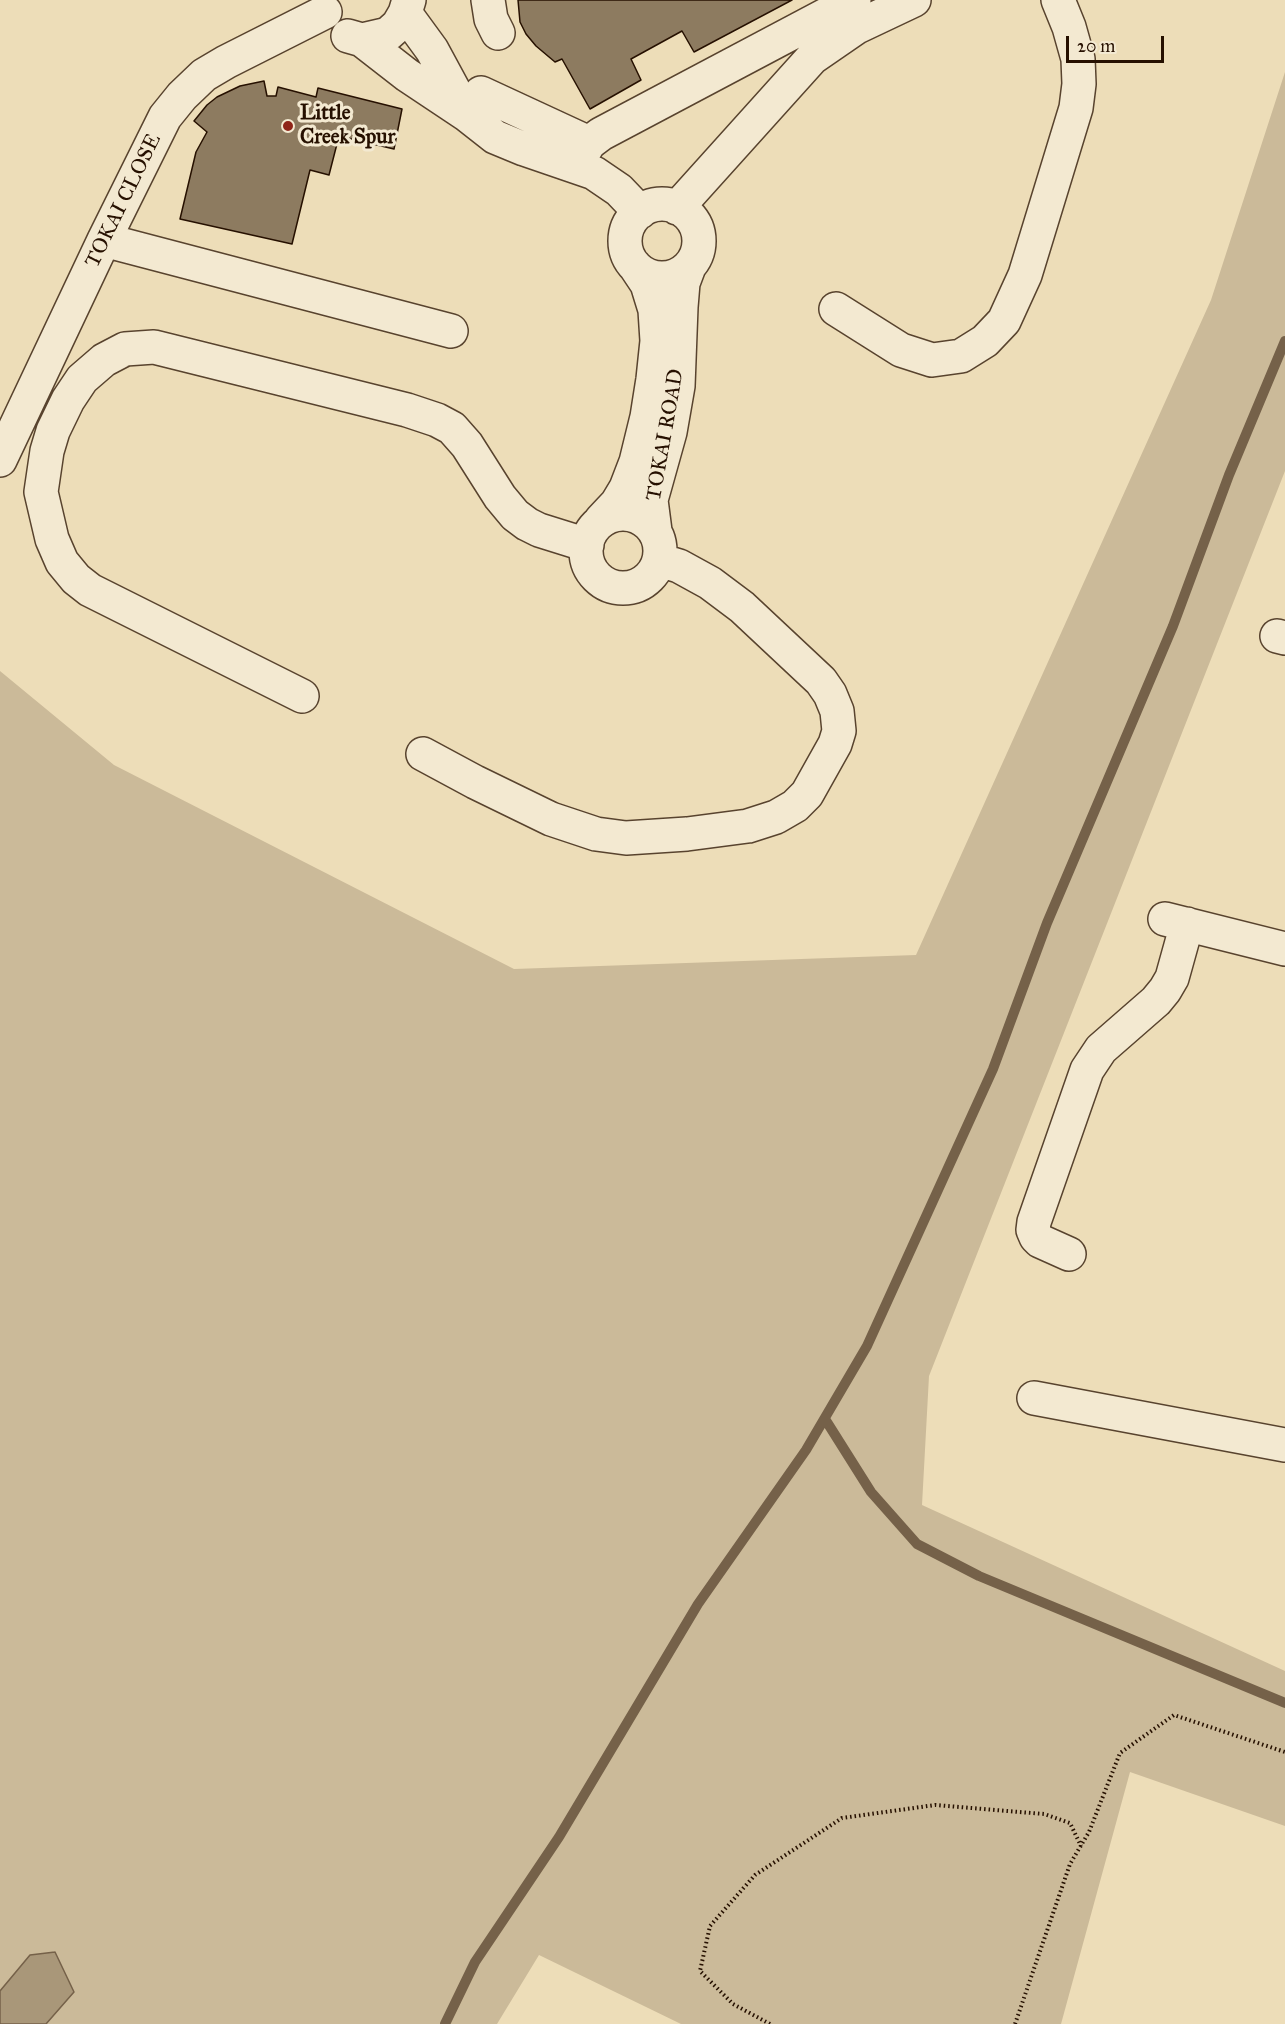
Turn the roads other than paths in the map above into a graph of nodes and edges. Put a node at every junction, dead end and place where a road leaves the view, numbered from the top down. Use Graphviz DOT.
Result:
graph roads {
  1 [pos="488,0"];
  2 [pos="854,0"];
  3 [pos="914,0"];
  4 [pos="1058,0"];
  5 [pos="324,6"];
  6 [pos="407,6"];
  7 [pos="498,33"];
  8 [pos="362,40"];
  9 [pos="474,104"];
  10 [pos="582,154"];
  11 [pos="678,208"];
  12 [pos="640,212"];
  13 [pos="104,240"];
  14 [pos="635,266"];
  15 [pos="689,267"];
  16 [pos="836,309"];
  17 [pos="451,331"];
  18 [pos="0,460"];
  19 [pos="594,532"];
  20 [pos="657,546"];
  21 [pos="302,696"];
  22 [pos="423,754"];
  23 [pos="1285,949"];
  24 [pos="1069,1254"];
  25 [pos="1034,1398"];
  26 [pos="1285,1445"];
  1 -- 7 [label="street"];
  2 -- 10 [label="street"];
  3 -- 11 [label="street"];
  4 -- 16 [label="street"];
  5 -- 8 [label="street"];
  5 -- 13 [label="street, TOKAI CLOSE"];
  6 -- 8 [label="street"];
  6 -- 9 [label="street"];
  8 -- 9 [label="street"];
  9 -- 10 [label="street"];
  10 -- 12 [label="street"];
  11 -- 12 [label="street"];
  11 -- 15 [label="street"];
  12 -- 14 [label="street"];
  13 -- 17 [label="street"];
  13 -- 18 [label="street, TOKAI CLOSE"];
  14 -- 15 [label="street"];
  14 -- 19 [label="street, TOKAI ROAD"];
  15 -- 20 [label="street, TOKAI ROAD"];
  19 -- 20 [label="street"];
  19 -- 20 [label="street"];
  19 -- 21 [label="street"];
  20 -- 22 [label="street"];
  23 -- 24 [label="street"];
  25 -- 26 [label="street"];
}
